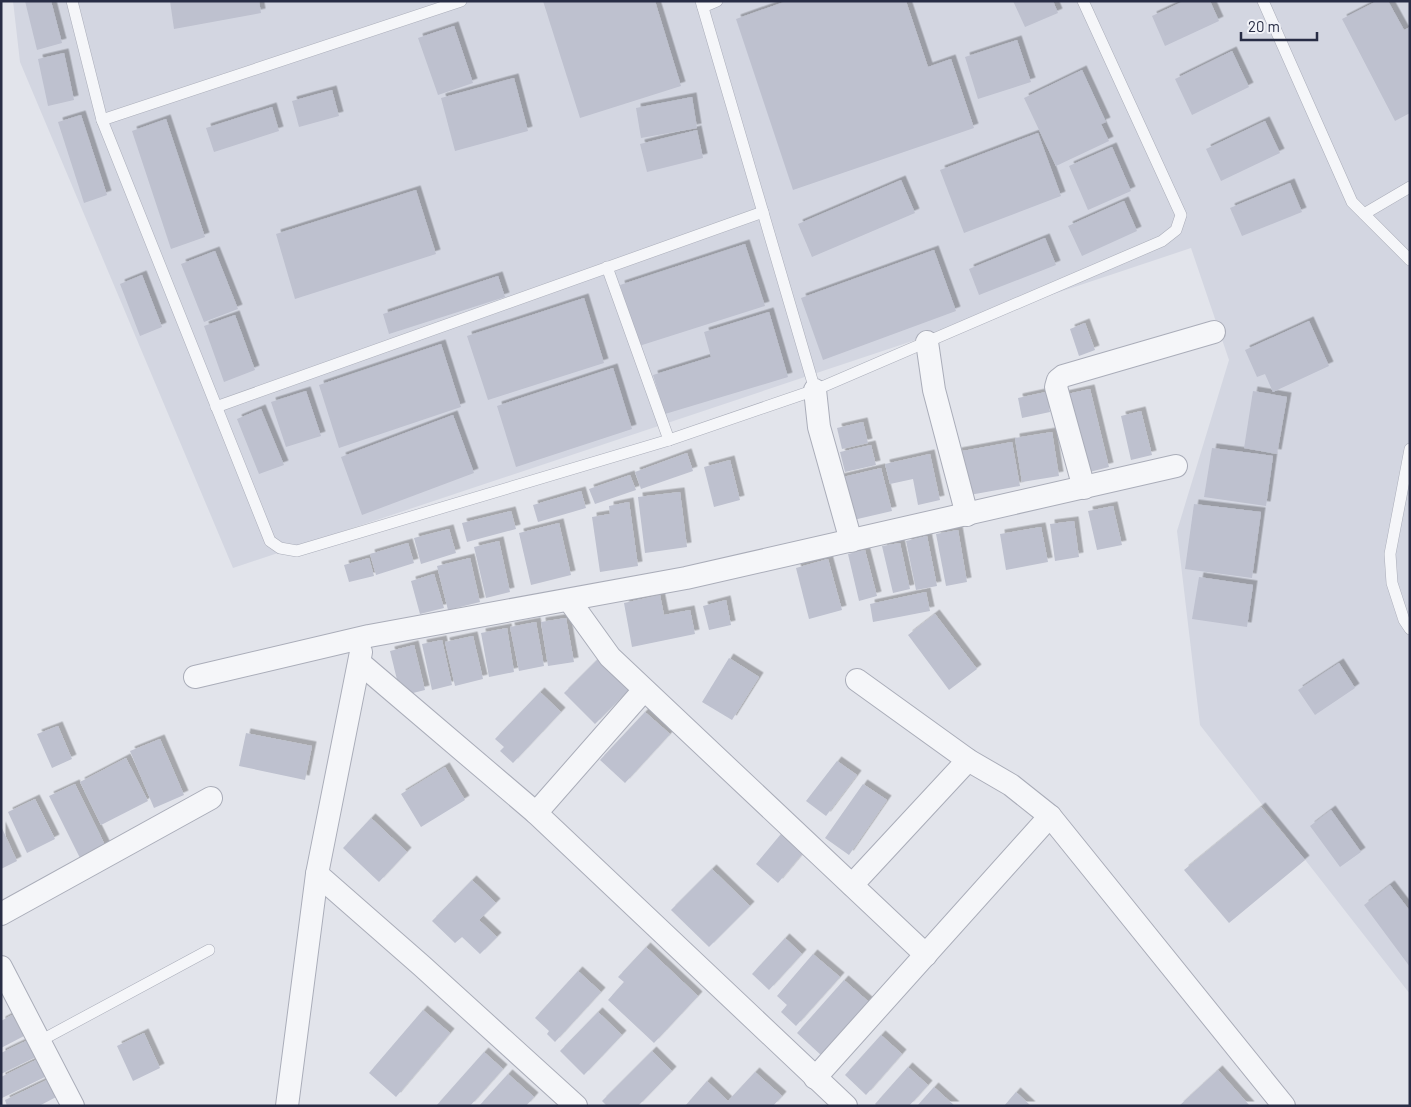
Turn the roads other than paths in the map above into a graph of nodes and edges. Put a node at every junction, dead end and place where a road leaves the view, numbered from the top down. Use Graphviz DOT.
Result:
graph roads {
  1 [pos="72,1"];
  2 [pos="461,1"];
  3 [pos="717,1"];
  4 [pos="1083,1"];
  5 [pos="1262,1"];
  6 [pos="702,4"];
  7 [pos="102,120"];
  8 [pos="1410,187"];
  9 [pos="763,212"];
  10 [pos="1364,214"];
  11 [pos="1410,260"];
  12 [pos="607,268"];
  13 [pos="1214,332"];
  14 [pos="927,342"];
  15 [pos="815,390"];
  16 [pos="216,407"];
  17 [pos="670,440"];
  18 [pos="1410,449"];
  19 [pos="1176,466"];
  20 [pos="1084,488"];
  21 [pos="967,515"];
  22 [pos="851,541"];
  23 [pos="569,600"];
  24 [pos="1410,630"];
  25 [pos="362,638"];
  26 [pos="360,663"];
  27 [pos="195,678"];
  28 [pos="857,680"];
  29 [pos="644,690"];
  30 [pos="968,760"];
  31 [pos="211,798"];
  32 [pos="536,813"];
  33 [pos="1050,816"];
  34 [pos="317,874"];
  35 [pos="852,885"];
  36 [pos="1,914"];
  37 [pos="209,950"];
  38 [pos="926,955"];
  39 [pos="1,967"];
  40 [pos="40,1041"];
  41 [pos="815,1078"];
  42 [pos="73,1106"];
  43 [pos="287,1106"];
  44 [pos="576,1106"];
  45 [pos="846,1106"];
  46 [pos="1284,1106"];
  1 -- 7 [label="lane"];
  2 -- 7 [label="lane"];
  3 -- 6 [label="lane"];
  4 -- 14 [label="lane"];
  5 -- 10 [label="lane"];
  6 -- 9 [label="lane"];
  7 -- 16 [label="lane"];
  8 -- 10 [label="lane"];
  9 -- 12 [label="lane"];
  9 -- 15 [label="lane"];
  10 -- 11 [label="lane"];
  12 -- 16 [label="lane"];
  12 -- 17 [label="lane"];
  13 -- 20 [label="street"];
  14 -- 15 [label="lane"];
  14 -- 21 [label="street"];
  15 -- 17 [label="lane"];
  15 -- 22 [label="street"];
  16 -- 17 [label="lane"];
  18 -- 24 [label="lane"];
  19 -- 20 [label="street"];
  20 -- 21 [label="street"];
  21 -- 22 [label="street"];
  22 -- 23 [label="street"];
  23 -- 25 [label="street"];
  23 -- 29 [label="street"];
  25 -- 26 [label="street"];
  25 -- 27 [label="street"];
  26 -- 32 [label="street"];
  26 -- 34 [label="street"];
  28 -- 30 [label="street"];
  29 -- 32 [label="street"];
  29 -- 35 [label="street"];
  30 -- 33 [label="street"];
  30 -- 35 [label="street"];
  31 -- 36 [label="street"];
  32 -- 41 [label="street"];
  33 -- 38 [label="street"];
  33 -- 46 [label="street"];
  34 -- 43 [label="street"];
  34 -- 44 [label="street"];
  35 -- 38 [label="street"];
  37 -- 40 [label="lane"];
  38 -- 41 [label="street"];
  39 -- 40 [label="street"];
  40 -- 42 [label="street"];
  41 -- 45 [label="street"];
}
